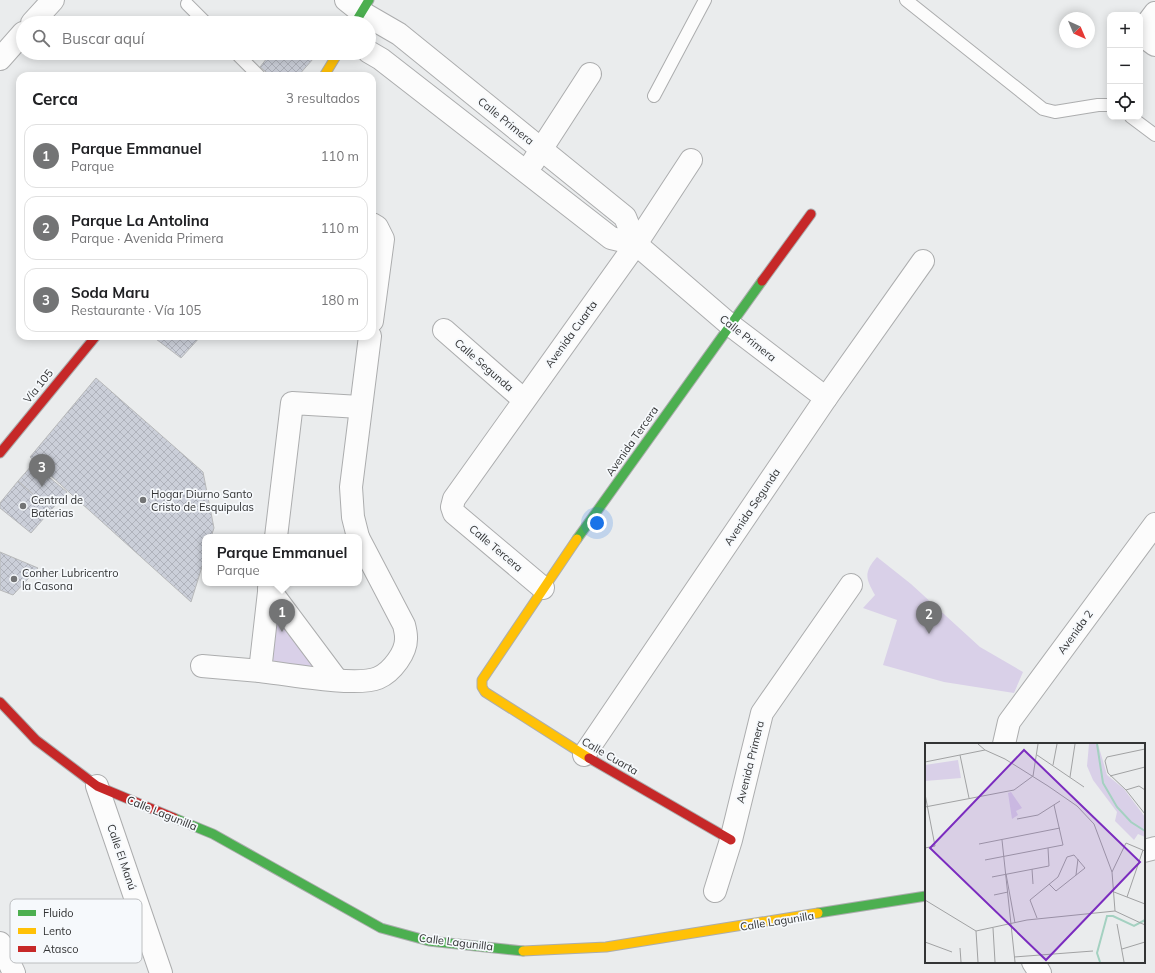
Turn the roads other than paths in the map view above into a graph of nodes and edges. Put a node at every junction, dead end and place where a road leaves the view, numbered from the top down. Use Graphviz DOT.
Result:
graph roads {
  1 [pos="53,0"];
  2 [pos="705,0"];
  3 [pos="906,0"];
  4 [pos="187,4"];
  5 [pos="358,9"];
  6 [pos="1155,13"];
  7 [pos="38,16"];
  8 [pos="199,16"];
  9 [pos="369,16"];
  10 [pos="376,20"];
  11 [pos="1143,30"];
  12 [pos="1143,36"];
  13 [pos="16,41"];
  14 [pos="1155,45"];
  15 [pos="376,56"];
  16 [pos="0,59"];
  17 [pos="243,60"];
  18 [pos="334,60"];
  19 [pos="254,72"];
  20 [pos="326,72"];
  21 [pos="590,74"];
  22 [pos="654,96"];
  23 [pos="1107,106"];
  24 [pos="1135,120"];
  25 [pos="1155,135"];
  26 [pos="541,150"];
  27 [pos="691,160"];
  28 [pos="525,172"];
  29 [pos="811,214"];
  30 [pos="376,226"];
  31 [pos="636,244"];
  32 [pos="923,261"];
  33 [pos="376,294"];
  34 [pos="730,324"];
  35 [pos="444,330"];
  36 [pos="93,340"];
  37 [pos="369,340"];
  38 [pos="826,398"];
  39 [pos="524,400"];
  40 [pos="360,407"];
  41 [pos="0,453"];
  42 [pos="452,507"];
  43 [pos="1155,524"];
  44 [pos="276,534"];
  45 [pos="358,534"];
  46 [pos="362,544"];
  47 [pos="851,585"];
  48 [pos="270,586"];
  49 [pos="543,588"];
  50 [pos="202,666"];
  51 [pos="260,671"];
  52 [pos="337,680"];
  53 [pos="482,687"];
  54 [pos="0,702"];
  55 [pos="1004,743"];
  56 [pos="584,755"];
  57 [pos="97,786"];
  58 [pos="730,840"];
  59 [pos="1155,848"];
  60 [pos="1145,850"];
  61 [pos="715,891"];
  62 [pos="925,896"];
  63 [pos="136,899"];
  64 [pos="142,917"];
  65 [pos="0,943"];
  66 [pos="1034,963"];
  67 [pos="14,973"];
  68 [pos="161,973"];
  69 [pos="1040,973"];
  1 -- 7 [label="street"];
  2 -- 22 [label="lane"];
  3 -- 23 [label="lane"];
  4 -- 8 [label="lane"];
  5 -- 9 [label="street, Calle Primera"];
  6 -- 11 [label="street"];
  10 -- 26 [label="street, Calle Primera"];
  12 -- 14 [label="street"];
  13 -- 16 [label="street"];
  15 -- 28 [label="street, Calle Primera"];
  17 -- 19 [label="lane"];
  18 -- 20 [label="street"];
  21 -- 26 [label="street"];
  24 -- 25 [label="lane"];
  26 -- 28 [label="street"];
  26 -- 31 [label="street, Calle Primera"];
  27 -- 31 [label="street, Avenida Cuarta"];
  28 -- 31 [label="street, Calle Primera"];
  29 -- 34 [label="street, Avenida Tercera"];
  30 -- 33 [label="street"];
  31 -- 34 [label="street, Calle Primera"];
  31 -- 39 [label="street, Avenida Cuarta"];
  32 -- 38 [label="street, Avenida Segunda"];
  34 -- 38 [label="street, Calle Primera"];
  34 -- 49 [label="street, Avenida Tercera"];
  35 -- 39 [label="street, Calle Segunda"];
  36 -- 41 [label="street, Vía 105"];
  37 -- 40 [label="street"];
  38 -- 56 [label="street, Avenida Segunda"];
  39 -- 42 [label="street, Avenida Cuarta"];
  40 -- 44 [label="street"];
  40 -- 45 [label="street"];
  42 -- 49 [label="street, Calle Tercera"];
  43 -- 55 [label="street, Avenida 2"];
  46 -- 52 [label="street"];
  47 -- 58 [label="street, Avenida Primera"];
  48 -- 51 [label="street"];
  48 -- 52 [label="street"];
  49 -- 53 [label="street, Avenida Tercera"];
  50 -- 51 [label="street"];
  51 -- 52 [label="street"];
  53 -- 56 [label="street, Calle Cuarta"];
  54 -- 57 [label="street, Calle Lagunilla"];
  56 -- 58 [label="street, Calle Cuarta"];
  57 -- 62 [label="street, Calle Lagunilla"];
  57 -- 63 [label="street, Calle El Manú"];
  58 -- 61 [label="street, Avenida Primera"];
  59 -- 60 [label="street"];
  64 -- 68 [label="street, Calle El Manú"];
  65 -- 67 [label="street"];
  66 -- 69 [label="street"];
}
